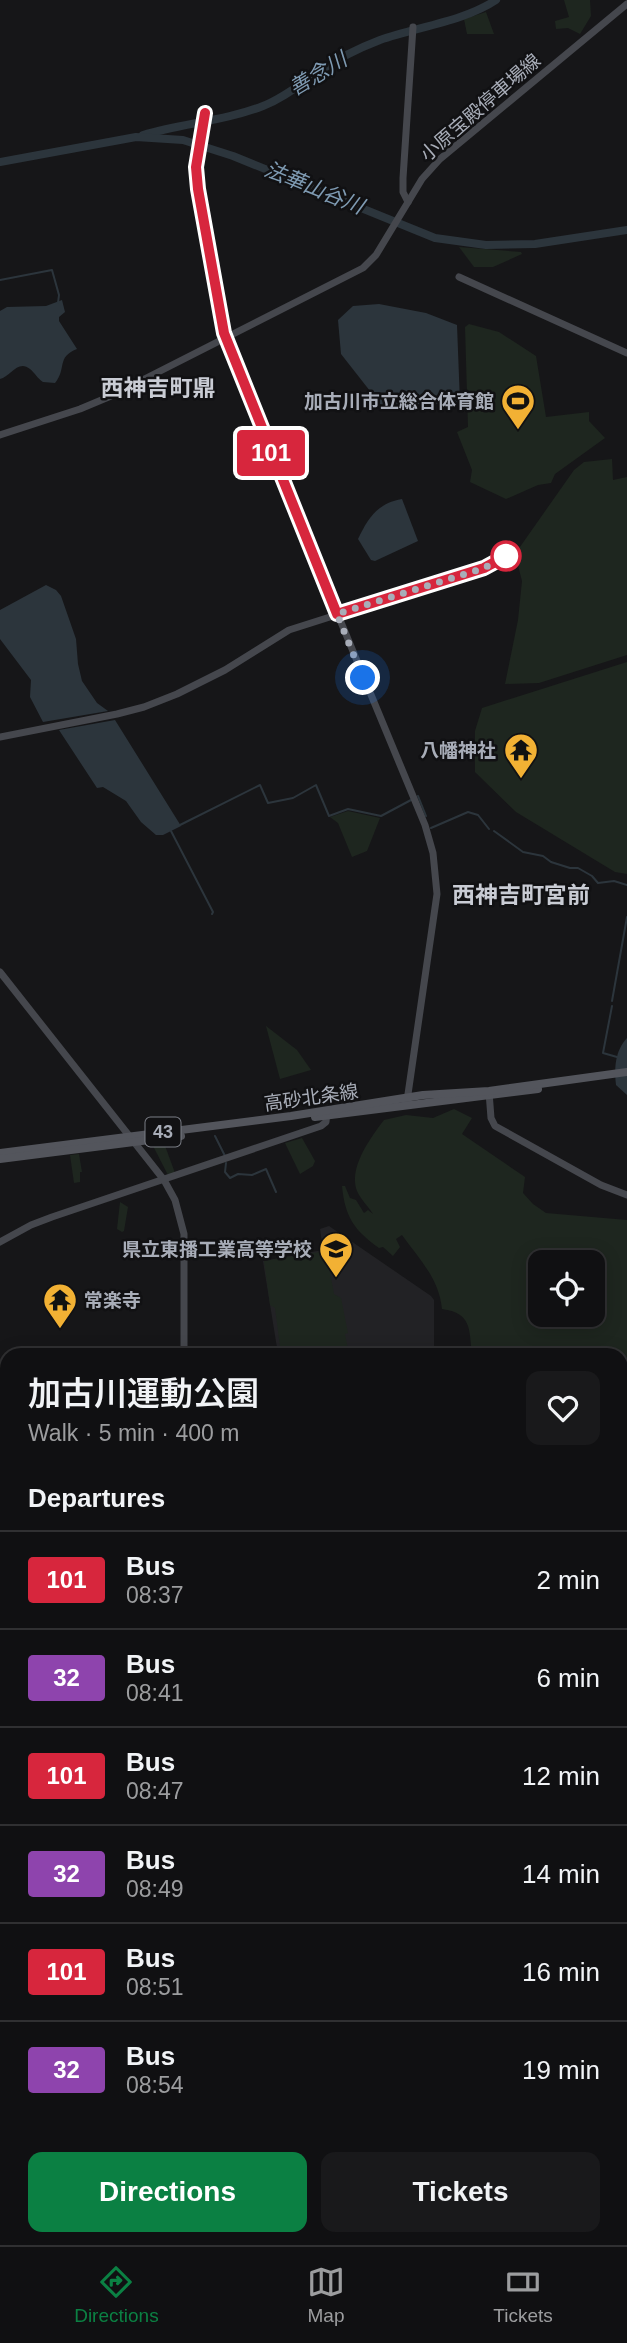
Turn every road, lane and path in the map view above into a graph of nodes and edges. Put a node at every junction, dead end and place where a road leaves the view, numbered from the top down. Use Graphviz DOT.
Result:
graph roads {
  1 [pos="627,4"];
  2 [pos="412,30"];
  3 [pos="204,118"];
  4 [pos="408,202"];
  5 [pos="459,277"];
  6 [pos="226,338"];
  7 [pos="627,353"];
  8 [pos="0,435"];
  9 [pos="506,556"];
  10 [pos="337,614"];
  11 [pos="0,737"];
  12 [pos="0,972"];
  13 [pos="627,1072"];
  14 [pos="609,1077"];
  15 [pos="627,1078"];
  16 [pos="489,1093"];
  17 [pos="407,1101"];
  18 [pos="326,1113"];
  19 [pos="131,1139"];
  20 [pos="0,1153"];
  21 [pos="0,1159"];
  22 [pos="164,1180"];
  23 [pos="627,1195"];
  24 [pos="0,1242"];
  25 [pos="184,1348"];
  1 -- 4 [label="street, 小原宝殿停車場線"];
  2 -- 4 [label="street"];
  3 -- 6 [label="street"];
  4 -- 6 [label="street, 小原宝殿停車場線"];
  5 -- 7 [label="street"];
  6 -- 8 [label="street, 小原宝殿停車場線"];
  6 -- 10 [label="street"];
  9 -- 10 [label="street"];
  10 -- 11 [label="street"];
  10 -- 17 [label="street"];
  12 -- 19 [label="street"];
  13 -- 14 [label="main road, 高砂北条線 / 43"];
  14 -- 15 [label="main road, 高砂北条線 / 43"];
  14 -- 16 [label="main road, 高砂北条線 / 43"];
  16 -- 17 [label="main road, 高砂北条線 / 43"];
  16 -- 23 [label="street"];
  17 -- 18 [label="main road, 高砂北条線 / 43"];
  18 -- 19 [label="main road, 高砂北条線 / 43"];
  18 -- 22 [label="street"];
  19 -- 20 [label="main road, 高砂北条線 / 43"];
  19 -- 21 [label="main road, 高砂北条線 / 43"];
  19 -- 22 [label="street"];
  22 -- 24 [label="street"];
  22 -- 25 [label="street"];
}
